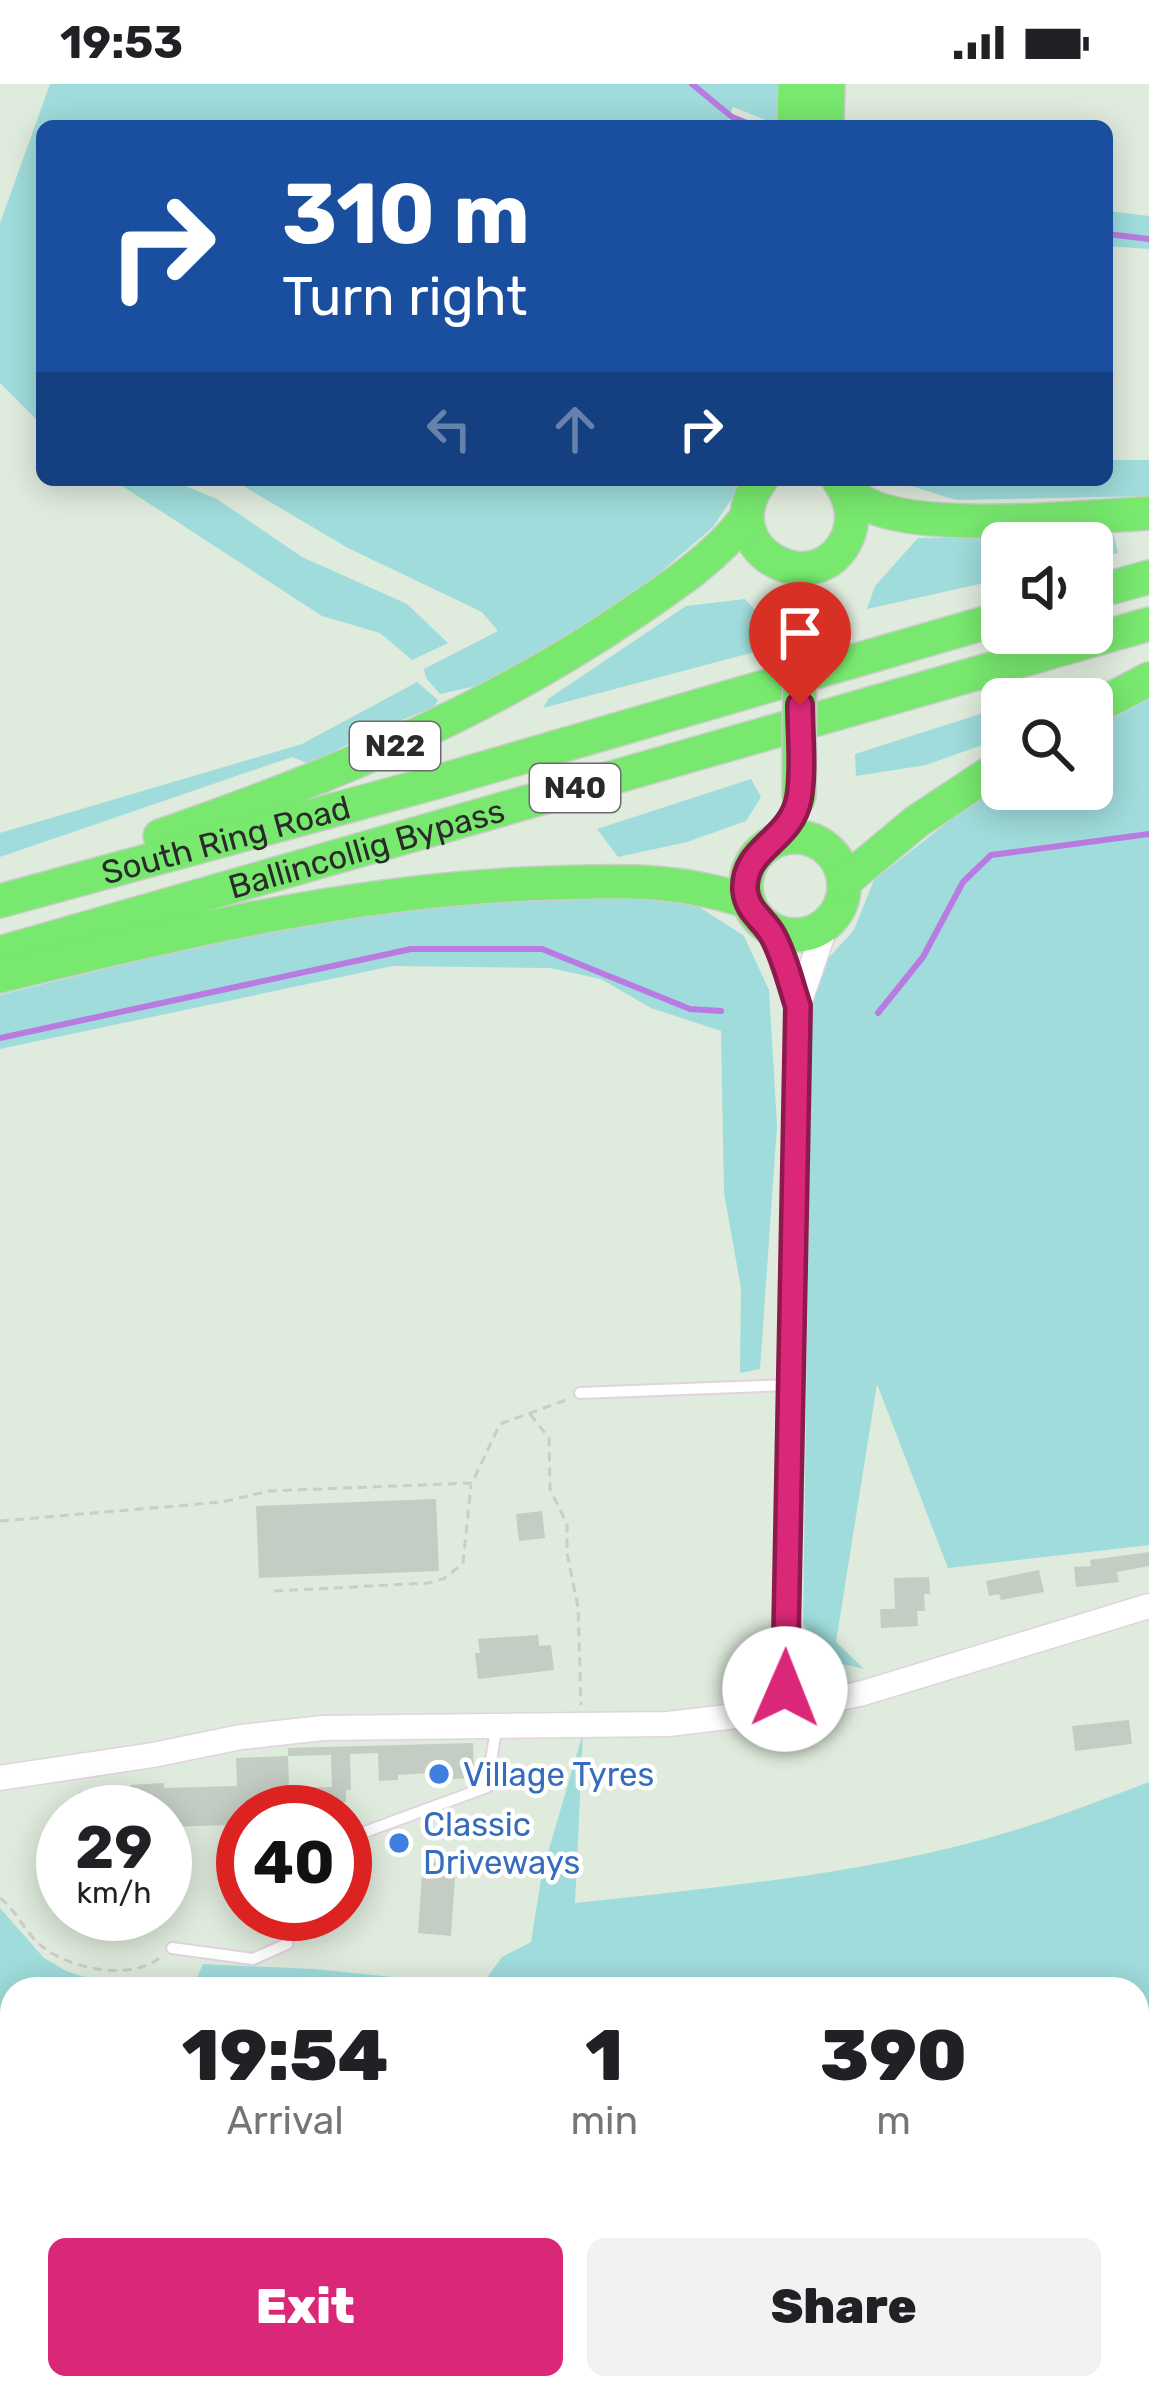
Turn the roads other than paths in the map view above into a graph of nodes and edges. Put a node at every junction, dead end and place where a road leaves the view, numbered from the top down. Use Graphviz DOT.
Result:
graph roads {
  1 [pos="795,84"];
  2 [pos="828,84"];
  3 [pos="794,120"];
  4 [pos="827,120"];
  5 [pos="758,486"];
  6 [pos="842,487"];
  7 [pos="1149,513"];
  8 [pos="746,518"];
  9 [pos="826,561"];
  10 [pos="784,566"];
  11 [pos="1149,577"];
  12 [pos="1113,587"];
  13 [pos="800,612"];
  14 [pos="981,624"];
  15 [pos="1149,624"];
  16 [pos="1149,680"];
  17 [pos="1113,699"];
  18 [pos="981,779"];
  19 [pos="799,799"];
  20 [pos="778,839"];
  21 [pos="825,847"];
  22 [pos="844,882"];
  23 [pos="0,897"];
  24 [pos="747,901"];
  25 [pos="826,926"];
  26 [pos="770,929"];
  27 [pos="0,953"];
  28 [pos="0,976"];
  29 [pos="798,1006"];
  30 [pos="790,1385"];
  31 [pos="580,1393"];
  32 [pos="1149,1606"];
  33 [pos="786,1710"];
  34 [pos="497,1725"];
  35 [pos="0,1778"];
  36 [pos="372,1829"];
  37 [pos="287,1941"];
  38 [pos="172,1948"];
  1 -- 3 [label="highway"];
  2 -- 4 [label="highway"];
  5 -- 8 [label="highway, N22"];
  6 -- 7 [label="highway"];
  6 -- 9 [label="highway"];
  8 -- 10 [label="highway"];
  8 -- 23 [label="highway, N22"];
  9 -- 10 [label="highway"];
  9 -- 13 [label="highway"];
  10 -- 13 [label="highway"];
  11 -- 12 [label="highway"];
  13 -- 19 [label="highway, bridge"];
  14 -- 23 [label="highway, South Ring Road / N40"];
  15 -- 27 [label="highway, Ballincollig Bypass / N40"];
  16 -- 17 [label="highway"];
  18 -- 22 [label="highway"];
  19 -- 20 [label="highway"];
  19 -- 21 [label="highway"];
  20 -- 21 [label="highway"];
  20 -- 24 [label="highway"];
  21 -- 22 [label="highway"];
  22 -- 25 [label="highway"];
  24 -- 26 [label="highway"];
  24 -- 28 [label="highway"];
  25 -- 26 [label="highway"];
  25 -- 29 [label="street"];
  26 -- 29 [label="street"];
  29 -- 30 [label="street"];
  30 -- 31 [label="lane"];
  30 -- 33 [label="street"];
  32 -- 33 [label="street"];
  33 -- 34 [label="street"];
  34 -- 35 [label="street"];
  34 -- 36 [label="lane"];
  37 -- 38 [label="lane"];
}
